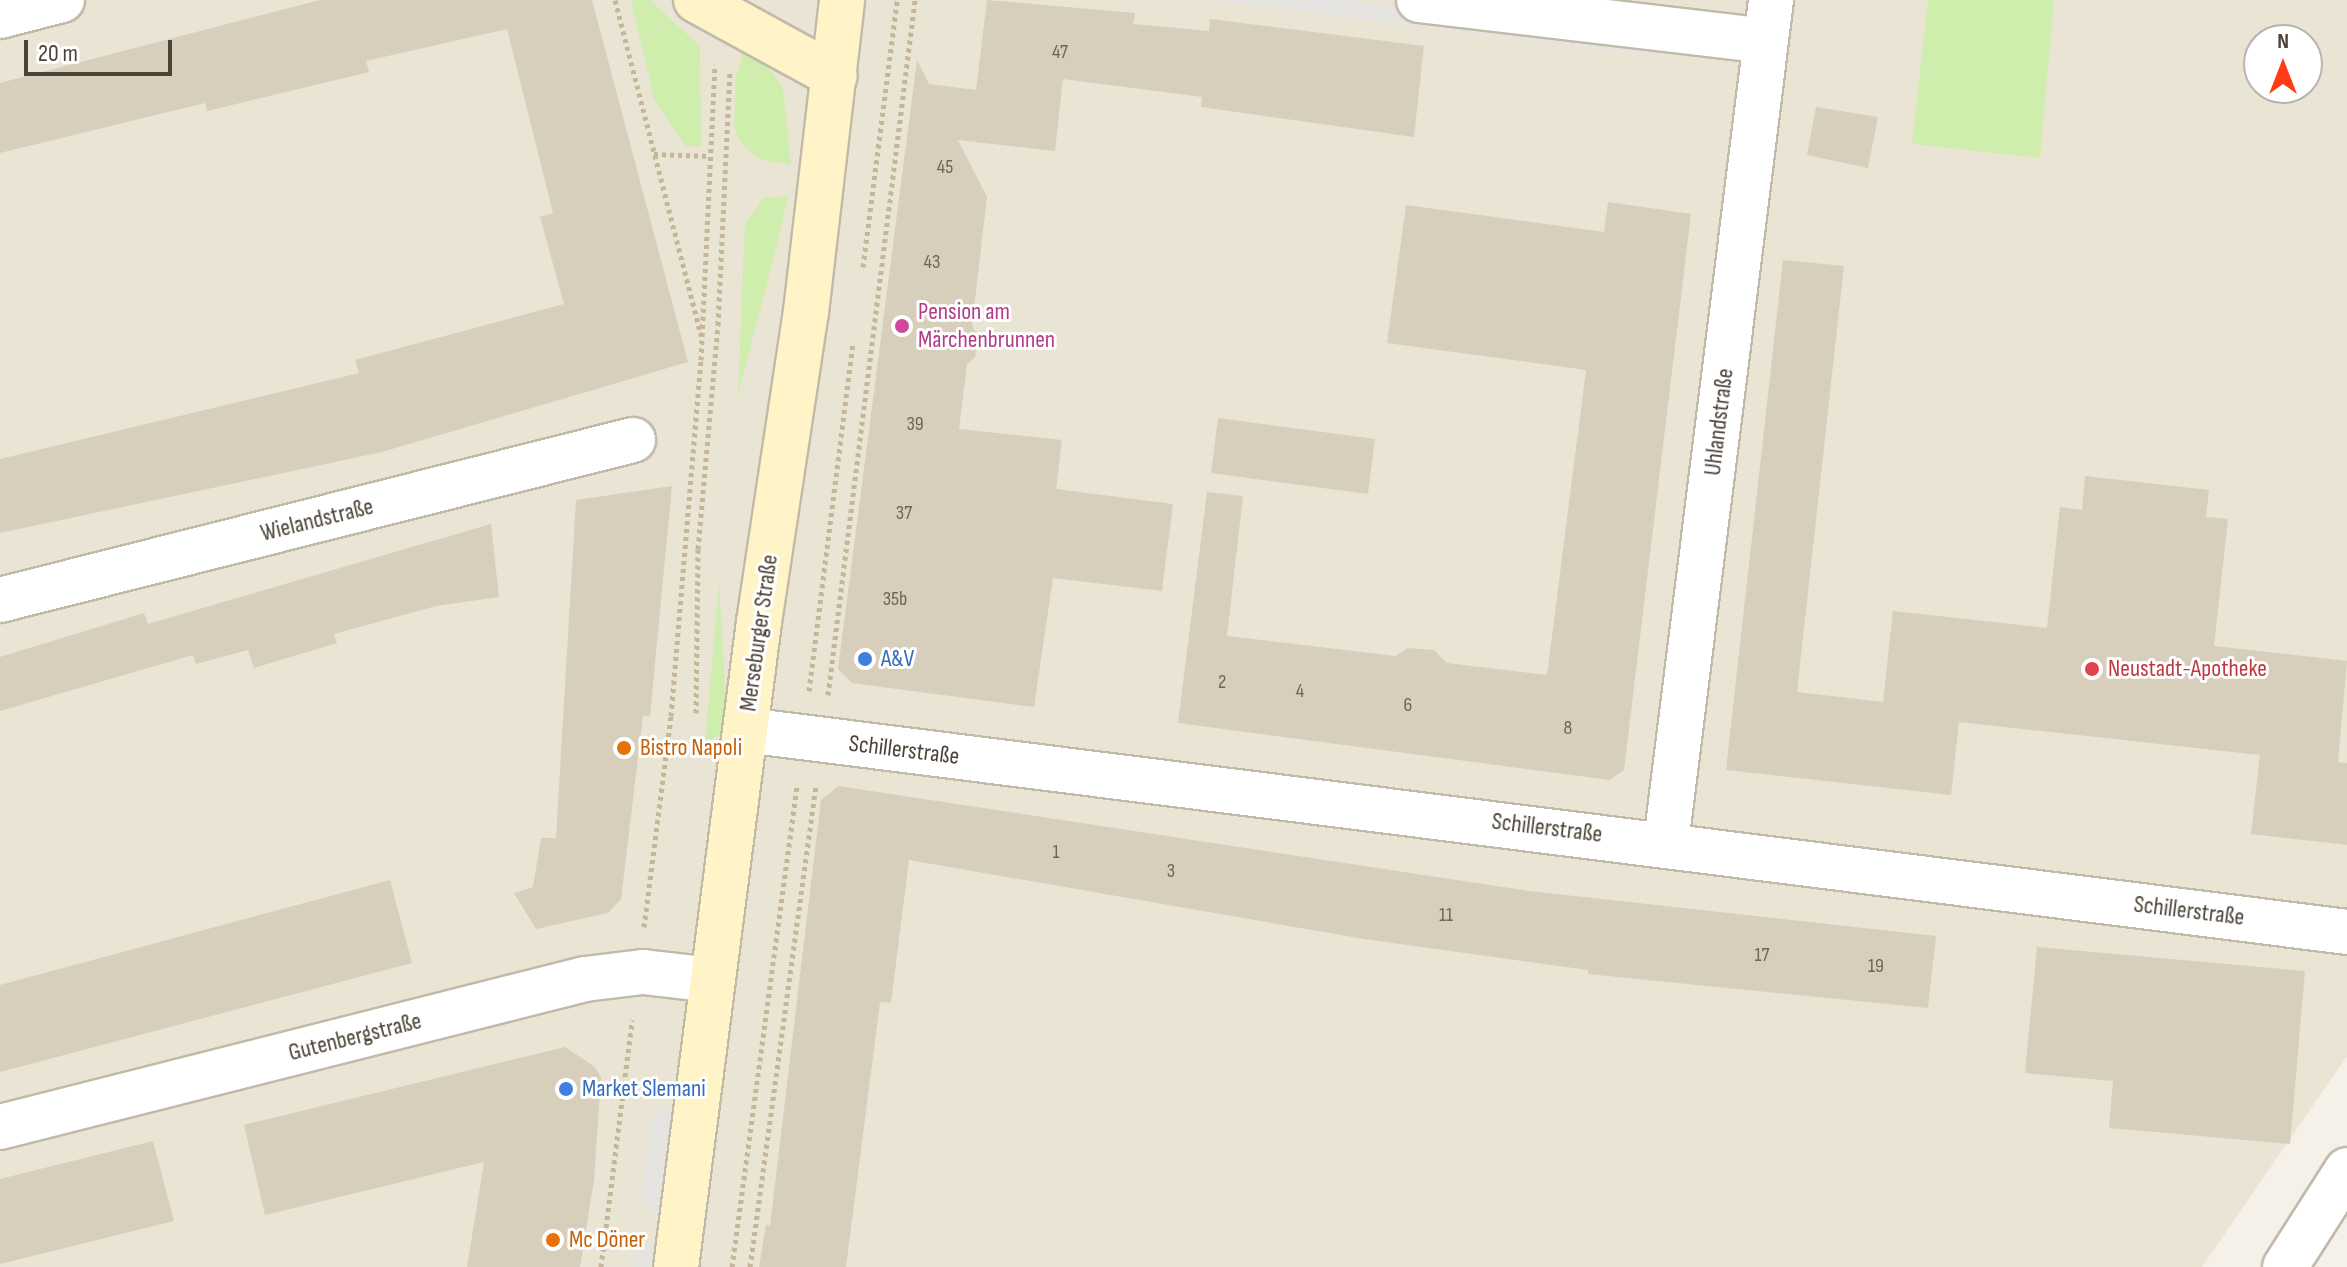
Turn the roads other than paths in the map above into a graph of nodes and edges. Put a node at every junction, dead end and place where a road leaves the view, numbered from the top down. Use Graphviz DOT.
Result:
graph roads {
  1 [pos="62,0"];
  2 [pos="842,0"];
  3 [pos="1419,0"];
  4 [pos="0,16"];
  5 [pos="724,16"];
  6 [pos="1769,21"];
  7 [pos="835,76"];
  8 [pos="633,440"];
  9 [pos="0,600"];
  10 [pos="746,730"];
  11 [pos="1666,843"];
  12 [pos="2347,932"];
  13 [pos="712,980"];
  14 [pos="0,1127"];
  15 [pos="2347,1170"];
  16 [pos="676,1267"];
  17 [pos="2285,1267"];
  1 -- 4 [label="street"];
  2 -- 7 [label="main road, Merseburger Straße"];
  3 -- 6 [label="street"];
  5 -- 7 [label="main road"];
  6 -- 11 [label="street, Uhlandstraße"];
  7 -- 10 [label="main road, Merseburger Straße"];
  8 -- 9 [label="street, Wielandstraße"];
  10 -- 11 [label="street, Schillerstraße"];
  10 -- 13 [label="main road, Merseburger Straße"];
  11 -- 12 [label="street, Schillerstraße"];
  13 -- 14 [label="street, Gutenbergstraße"];
  13 -- 16 [label="main road, Merseburger Straße"];
  15 -- 17 [label="street"];
}
